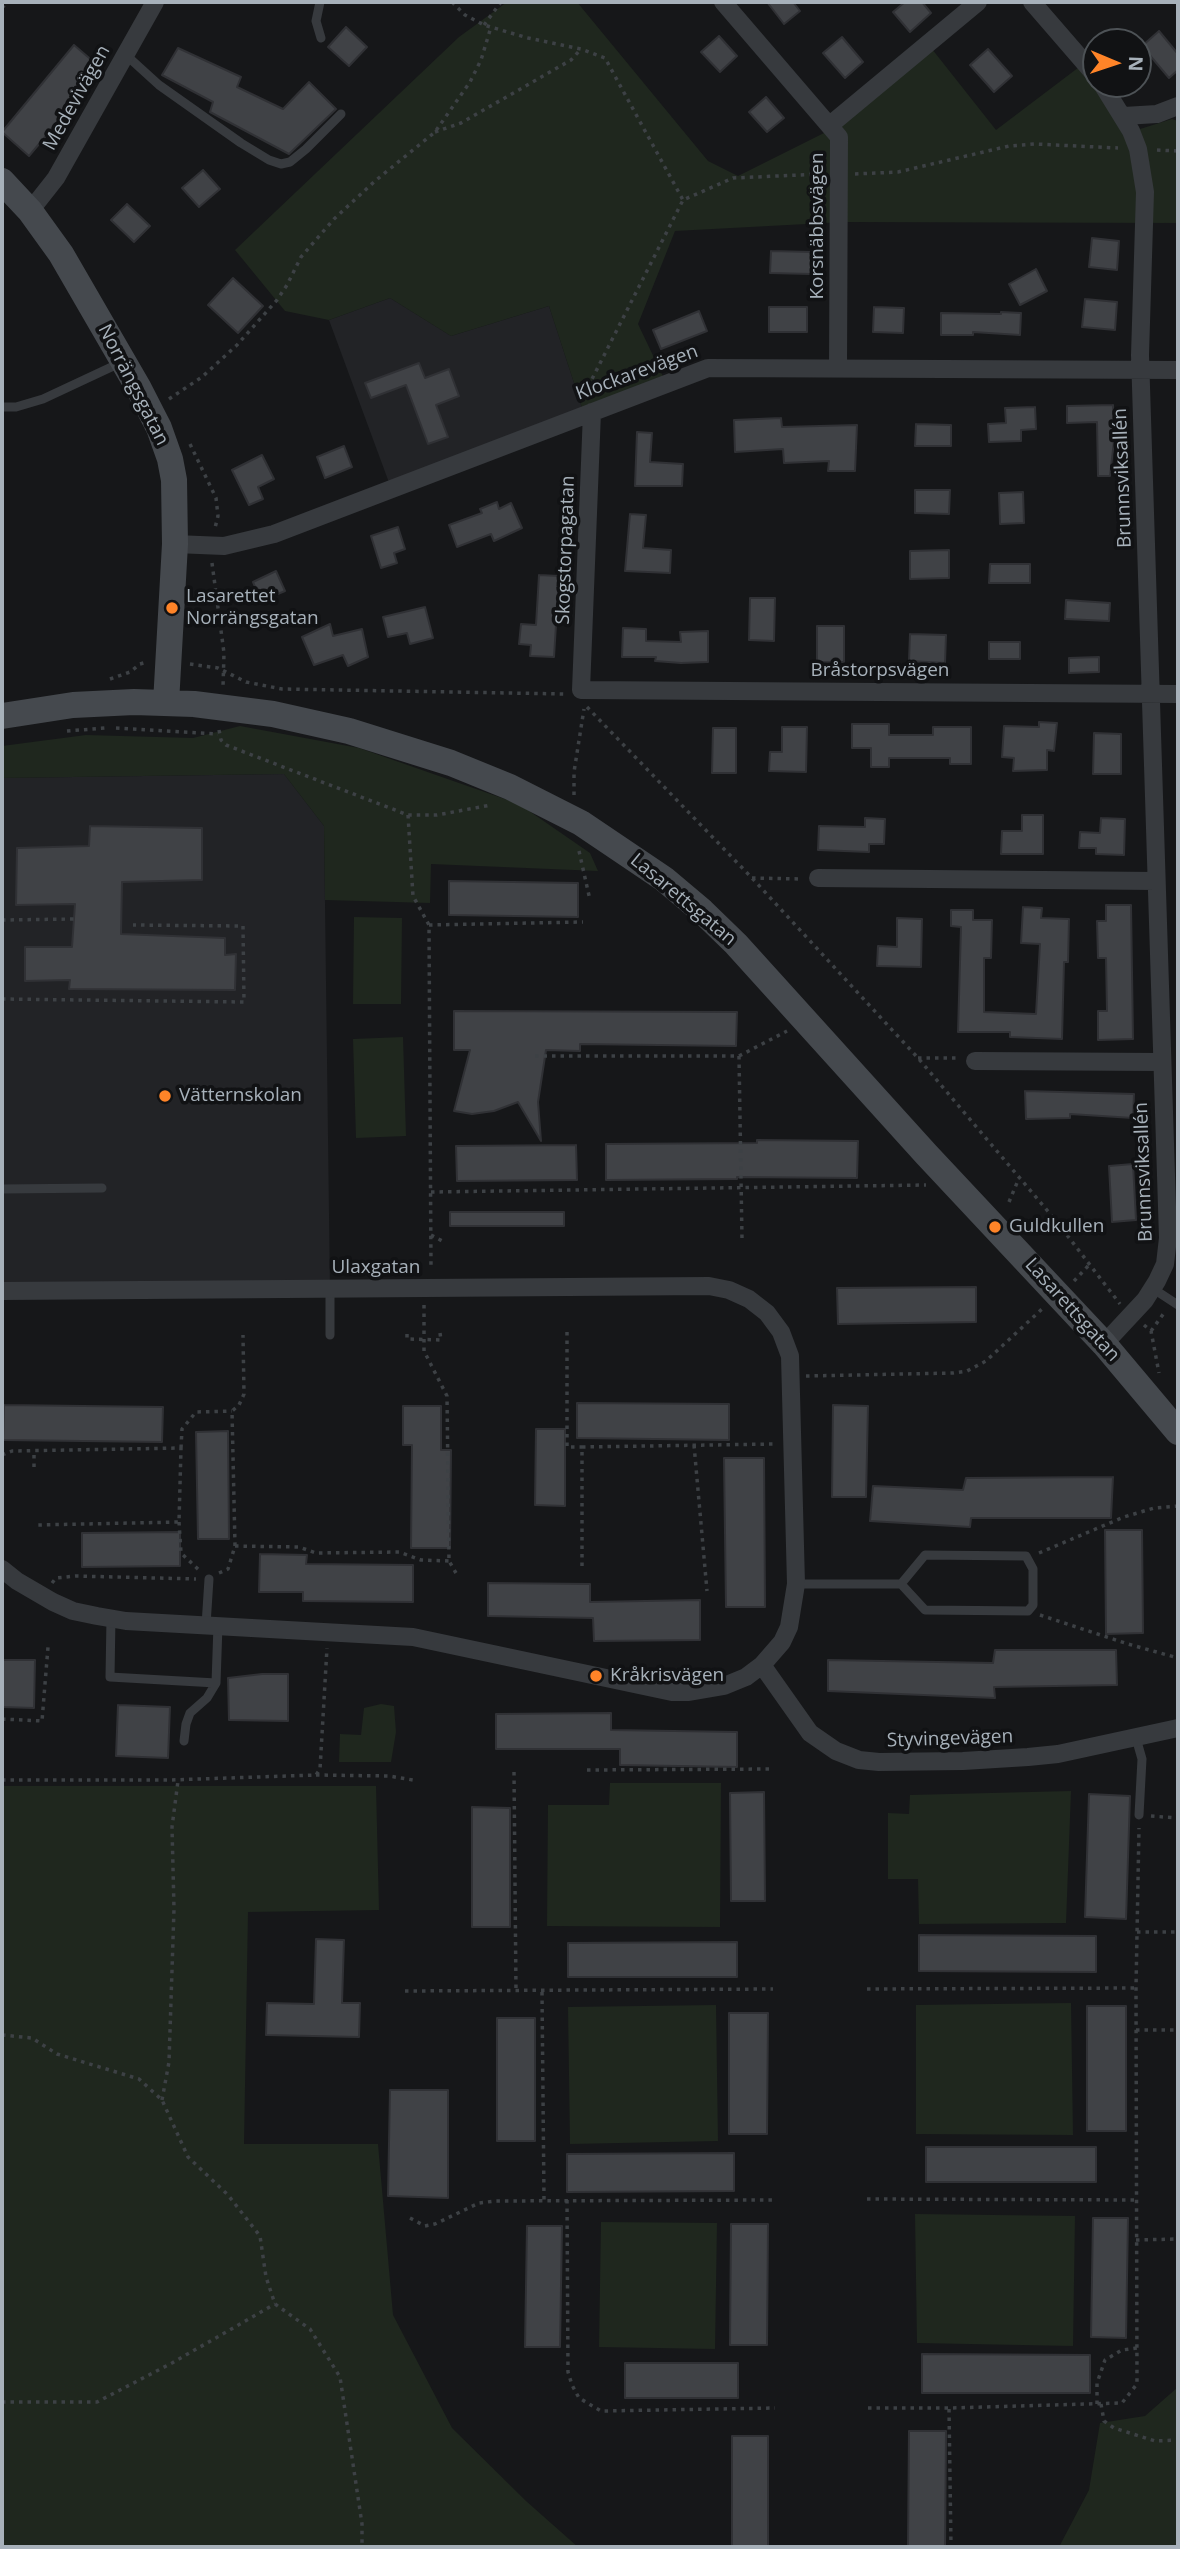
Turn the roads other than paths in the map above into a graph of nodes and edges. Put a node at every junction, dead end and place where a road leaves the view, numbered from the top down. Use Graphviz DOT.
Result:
graph roads {
  1 [pos="155,2"];
  2 [pos="320,2"];
  3 [pos="723,2"];
  4 [pos="978,2"];
  5 [pos="1032,2"];
  6 [pos="321,38"];
  7 [pos="126,55"];
  8 [pos="1082,60"];
  9 [pos="1112,98"];
  10 [pos="1178,106"];
  11 [pos="341,114"];
  12 [pos="1124,116"];
  13 [pos="830,125"];
  14 [pos="2,181"];
  15 [pos="30,211"];
  16 [pos="123,361"];
  17 [pos="838,367"];
  18 [pos="1140,370"];
  19 [pos="1178,370"];
  20 [pos="2,407"];
  21 [pos="592,412"];
  22 [pos="175,544"];
  23 [pos="1149,694"];
  24 [pos="1178,694"];
  25 [pos="580,696"];
  26 [pos="166,703"];
  27 [pos="2,716"];
  28 [pos="818,878"];
  29 [pos="1156,881"];
  30 [pos="975,1061"];
  31 [pos="1161,1062"];
  32 [pos="102,1188"];
  33 [pos="2,1189"];
  34 [pos="1152,1288"];
  35 [pos="330,1289"];
  36 [pos="2,1291"];
  37 [pos="1176,1304"];
  38 [pos="330,1335"];
  39 [pos="1104,1344"];
  40 [pos="1178,1432"];
  41 [pos="2,1569"];
  42 [pos="209,1579"];
  43 [pos="796,1584"];
  44 [pos="901,1584"];
  45 [pos="111,1619"];
  46 [pos="212,1625"];
  47 [pos="762,1665"];
  48 [pos="216,1683"];
  49 [pos="1178,1728"];
  50 [pos="1136,1738"];
  51 [pos="184,1741"];
  52 [pos="1139,1815"];
  1 -- 7 [label="street, Medevivägen"];
  2 -- 6 [label="lane"];
  3 -- 13 [label="street, Korsnäbbsvägen"];
  4 -- 13 [label="street"];
  5 -- 8 [label="street"];
  7 -- 11 [label="lane"];
  7 -- 15 [label="street, Medevivägen"];
  9 -- 12 [label="street, Brunnsviksallén"];
  10 -- 12 [label="street"];
  12 -- 18 [label="street, Brunnsviksallén"];
  13 -- 17 [label="street, Korsnäbbsvägen"];
  14 -- 15 [label="street, Norrängsgatan"];
  15 -- 16 [label="street, Norrängsgatan"];
  16 -- 20 [label="lane"];
  16 -- 22 [label="street, Norrängsgatan"];
  17 -- 18 [label="street, Klockarevägen"];
  17 -- 21 [label="street, Klockarevägen"];
  18 -- 19 [label="street, Klockarevägen"];
  18 -- 23 [label="street, Brunnsviksallén"];
  21 -- 22 [label="street, Klockarevägen"];
  21 -- 25 [label="street, Skogstorpagatan"];
  22 -- 26 [label="street, Norrängsgatan"];
  23 -- 24 [label="street, Bråstorpsvägen"];
  23 -- 25 [label="street, Bråstorpsvägen"];
  23 -- 29 [label="street, Brunnsviksallén"];
  26 -- 27 [label="street, Lasarettsgatan"];
  26 -- 39 [label="street, Lasarettsgatan"];
  28 -- 29 [label="street"];
  29 -- 31 [label="street, Brunnsviksallén"];
  30 -- 31 [label="street"];
  31 -- 34 [label="street, Brunnsviksallén"];
  32 -- 33 [label="lane"];
  34 -- 37 [label="lane"];
  34 -- 39 [label="street, Brunnsviksallén"];
  35 -- 36 [label="street, Ulaxgatan"];
  35 -- 38 [label="lane"];
  35 -- 43 [label="street, Ulaxgatan"];
  39 -- 40 [label="street, Lasarettsgatan"];
  41 -- 45 [label="street"];
  42 -- 46 [label="lane"];
  43 -- 44 [label="lane"];
  43 -- 47 [label="street"];
  44 -- 44 [label="lane"];
  45 -- 46 [label="street"];
  45 -- 48 [label="lane"];
  46 -- 47 [label="street"];
  46 -- 48 [label="lane"];
  47 -- 50 [label="street, Styvingevägen"];
  48 -- 51 [label="lane"];
  49 -- 50 [label="street, Styvingevägen"];
  50 -- 52 [label="lane"];
}
